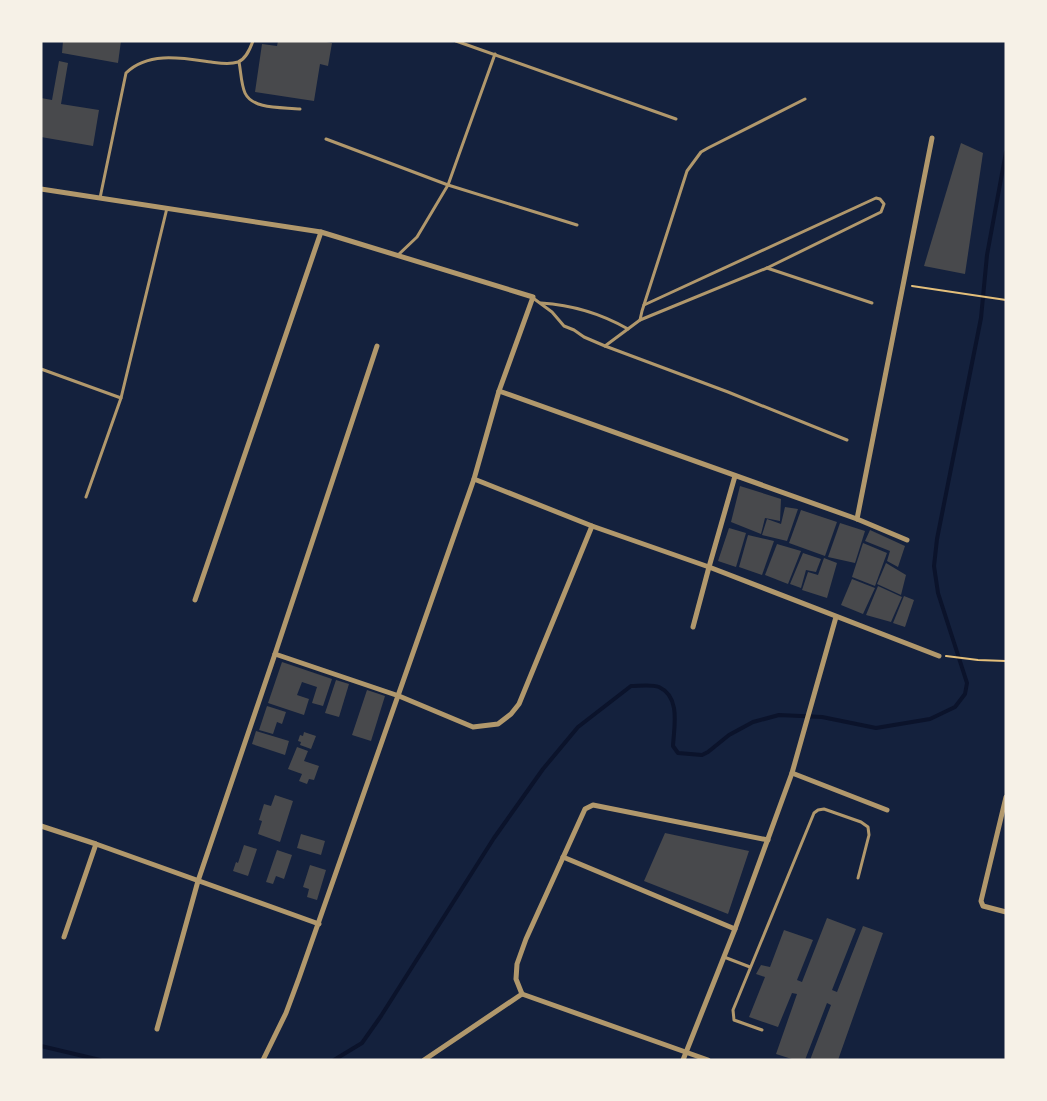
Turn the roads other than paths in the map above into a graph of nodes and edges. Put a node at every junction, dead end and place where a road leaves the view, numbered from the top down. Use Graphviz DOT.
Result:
graph roads {
  1 [pos="253,41"];
  2 [pos="456,41"];
  3 [pos="495,54"];
  4 [pos="239,62"];
  5 [pos="805,99"];
  6 [pos="300,109"];
  7 [pos="676,118"];
  8 [pos="932,138"];
  9 [pos="326,139"];
  10 [pos="448,185"];
  11 [pos="41,189"];
  12 [pos="100,198"];
  13 [pos="168,207"];
  14 [pos="577,225"];
  15 [pos="321,232"];
  16 [pos="398,255"];
  17 [pos="767,268"];
  18 [pos="533,297"];
  19 [pos="540,303"];
  20 [pos="872,304"];
  21 [pos="644,305"];
  22 [pos="640,320"];
  23 [pos="628,329"];
  24 [pos="377,346"];
  25 [pos="605,346"];
  26 [pos="41,369"];
  27 [pos="499,391"];
  28 [pos="121,398"];
  29 [pos="847,440"];
  30 [pos="735,476"];
  31 [pos="474,479"];
  32 [pos="86,497"];
  33 [pos="857,518"];
  34 [pos="592,526"];
  35 [pos="907,540"];
  36 [pos="709,566"];
  37 [pos="195,600"];
  38 [pos="836,617"];
  39 [pos="693,627"];
  40 [pos="275,654"];
  41 [pos="938,656"];
  42 [pos="399,696"];
  43 [pos="792,773"];
  44 [pos="1006,797"];
  45 [pos="887,810"];
  46 [pos="41,826"];
  47 [pos="768,840"];
  48 [pos="96,844"];
  49 [pos="564,858"];
  50 [pos="858,878"];
  51 [pos="198,881"];
  52 [pos="1006,912"];
  53 [pos="319,924"];
  54 [pos="735,929"];
  55 [pos="64,937"];
  56 [pos="724,957"];
  57 [pos="750,967"];
  58 [pos="522,994"];
  59 [pos="158,1029"];
  60 [pos="762,1030"];
  61 [pos="686,1051"];
  62 [pos="262,1060"];
  63 [pos="424,1060"];
  64 [pos="683,1060"];
  65 [pos="708,1060"];
  1 -- 4 [label="lane"];
  2 -- 3 [label="lane"];
  3 -- 7 [label="lane"];
  3 -- 10 [label="lane"];
  4 -- 6 [label="lane"];
  4 -- 12 [label="lane"];
  5 -- 21 [label="lane"];
  8 -- 33 [label="street"];
  9 -- 10 [label="lane"];
  10 -- 14 [label="lane"];
  10 -- 16 [label="lane"];
  11 -- 12 [label="street"];
  12 -- 13 [label="street"];
  13 -- 15 [label="street"];
  13 -- 28 [label="lane"];
  15 -- 16 [label="street"];
  15 -- 37 [label="street"];
  16 -- 18 [label="street"];
  17 -- 20 [label="lane"];
  17 -- 21 [label="lane"];
  17 -- 22 [label="lane"];
  18 -- 19 [label="lane"];
  18 -- 27 [label="street"];
  19 -- 23 [label="lane"];
  19 -- 25 [label="lane"];
  21 -- 22 [label="lane"];
  22 -- 23 [label="lane"];
  23 -- 25 [label="lane"];
  24 -- 40 [label="street"];
  25 -- 29 [label="lane"];
  26 -- 28 [label="lane"];
  27 -- 30 [label="street"];
  27 -- 31 [label="street"];
  28 -- 32 [label="lane"];
  30 -- 33 [label="street"];
  30 -- 36 [label="street"];
  31 -- 34 [label="street"];
  31 -- 42 [label="street"];
  33 -- 35 [label="street"];
  34 -- 36 [label="street"];
  34 -- 42 [label="street"];
  36 -- 38 [label="street"];
  36 -- 39 [label="street"];
  38 -- 41 [label="street"];
  38 -- 43 [label="street"];
  40 -- 42 [label="street"];
  40 -- 51 [label="street"];
  42 -- 53 [label="street"];
  43 -- 45 [label="street"];
  43 -- 47 [label="street"];
  44 -- 52 [label="street"];
  46 -- 48 [label="street"];
  47 -- 49 [label="street"];
  47 -- 54 [label="street"];
  48 -- 51 [label="street"];
  48 -- 55 [label="street"];
  49 -- 54 [label="street"];
  49 -- 58 [label="street"];
  50 -- 57 [label="lane"];
  51 -- 53 [label="street"];
  51 -- 59 [label="street"];
  53 -- 62 [label="street"];
  54 -- 56 [label="street"];
  56 -- 57 [label="lane"];
  56 -- 61 [label="street"];
  57 -- 60 [label="lane"];
  58 -- 61 [label="street"];
  58 -- 63 [label="street"];
  61 -- 64 [label="street"];
  61 -- 65 [label="street"];
}
